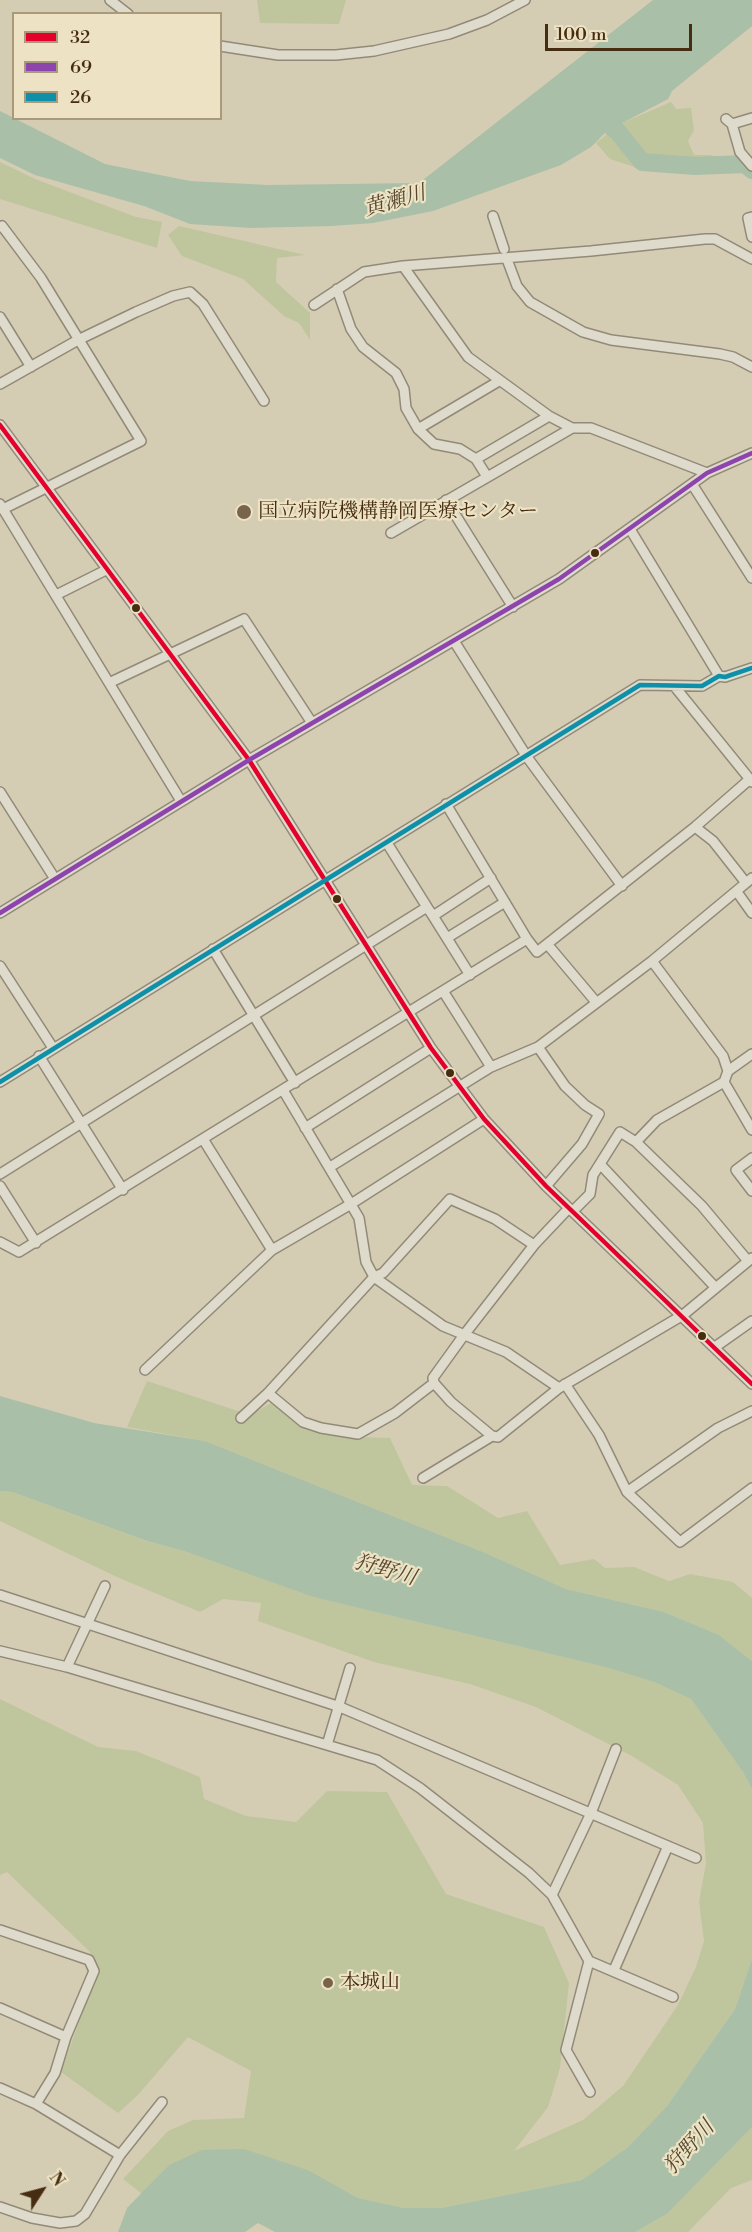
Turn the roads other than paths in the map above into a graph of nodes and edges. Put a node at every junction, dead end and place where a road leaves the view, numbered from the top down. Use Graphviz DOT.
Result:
graph roads {
  1 [pos="110,0"];
  2 [pos="525,0"];
  3 [pos="125,12"];
  4 [pos="222,46"];
  5 [pos="752,118"];
  6 [pos="752,166"];
  7 [pos="493,216"];
  8 [pos="752,218"];
  9 [pos="0,227"];
  10 [pos="752,237"];
  11 [pos="504,249"];
  12 [pos="752,259"];
  13 [pos="508,262"];
  14 [pos="403,266"];
  15 [pos="337,290"];
  16 [pos="314,305"];
  17 [pos="0,317"];
  18 [pos="78,340"];
  19 [pos="31,367"];
  20 [pos="752,367"];
  21 [pos="499,381"];
  22 [pos="0,384"];
  23 [pos="264,401"];
  24 [pos="549,416"];
  25 [pos="0,425"];
  26 [pos="572,428"];
  27 [pos="418,429"];
  28 [pos="752,453"];
  29 [pos="476,459"];
  30 [pos="707,473"];
  31 [pos="486,475"];
  32 [pos="692,484"];
  33 [pos="45,488"];
  34 [pos="446,500"];
  35 [pos="2,506"];
  36 [pos="630,529"];
  37 [pos="391,534"];
  38 [pos="106,570"];
  39 [pos="752,578"];
  40 [pos="56,595"];
  41 [pos="513,607"];
  42 [pos="454,641"];
  43 [pos="170,655"];
  44 [pos="752,669"];
  45 [pos="719,676"];
  46 [pos="111,682"];
  47 [pos="675,687"];
  48 [pos="312,723"];
  49 [pos="527,757"];
  50 [pos="249,760"];
  51 [pos="751,780"];
  52 [pos="0,792"];
  53 [pos="181,801"];
  54 [pos="446,804"];
  55 [pos="695,827"];
  56 [pos="387,843"];
  57 [pos="491,878"];
  58 [pos="55,879"];
  59 [pos="749,880"];
  60 [pos="325,882"];
  61 [pos="622,886"];
  62 [pos="737,892"];
  63 [pos="505,902"];
  64 [pos="430,912"];
  65 [pos="0,913"];
  66 [pos="752,913"];
  67 [pos="447,938"];
  68 [pos="527,939"];
  69 [pos="548,945"];
  70 [pos="367,947"];
  71 [pos="213,949"];
  72 [pos="652,961"];
  73 [pos="0,966"];
  74 [pos="470,975"];
  75 [pos="443,991"];
  76 [pos="597,1002"];
  77 [pos="408,1012"];
  78 [pos="255,1015"];
  79 [pos="538,1047"];
  80 [pos="53,1048"];
  81 [pos="431,1048"];
  82 [pos="752,1054"];
  83 [pos="39,1056"];
  84 [pos="491,1067"];
  85 [pos="728,1071"];
  86 [pos="0,1082"];
  87 [pos="724,1082"];
  88 [pos="295,1083"];
  89 [pos="458,1086"];
  90 [pos="283,1090"];
  91 [pos="484,1119"];
  92 [pos="82,1123"];
  93 [pos="305,1128"];
  94 [pos="752,1130"];
  95 [pos="203,1139"];
  96 [pos="636,1142"];
  97 [pos="752,1158"];
  98 [pos="600,1164"];
  99 [pos="330,1167"];
  100 [pos="0,1174"];
  101 [pos="0,1186"];
  102 [pos="546,1186"];
  103 [pos="123,1190"];
  104 [pos="752,1191"];
  105 [pos="351,1204"];
  106 [pos="571,1210"];
  107 [pos="0,1242"];
  108 [pos="36,1243"];
  109 [pos="534,1245"];
  110 [pos="272,1250"];
  111 [pos="750,1259"];
  112 [pos="374,1277"];
  113 [pos="716,1287"];
  114 [pos="683,1315"];
  115 [pos="752,1321"];
  116 [pos="464,1335"];
  117 [pos="715,1347"];
  118 [pos="145,1370"];
  119 [pos="434,1383"];
  120 [pos="752,1384"];
  121 [pos="562,1386"];
  122 [pos="268,1393"];
  123 [pos="752,1411"];
  124 [pos="241,1418"];
  125 [pos="492,1436"];
  126 [pos="423,1478"];
  127 [pos="752,1488"];
  128 [pos="627,1492"];
  129 [pos="105,1586"];
  130 [pos="0,1595"];
  131 [pos="88,1624"];
  132 [pos="0,1652"];
  133 [pos="67,1667"];
  134 [pos="350,1668"];
  135 [pos="340,1707"];
  136 [pos="327,1745"];
  137 [pos="616,1749"];
  138 [pos="591,1814"];
  139 [pos="668,1846"];
  140 [pos="696,1858"];
  141 [pos="552,1896"];
  142 [pos="0,1930"];
  143 [pos="589,1961"];
  144 [pos="614,1970"];
  145 [pos="673,1997"];
  146 [pos="0,2008"];
  147 [pos="66,2037"];
  148 [pos="0,2088"];
  149 [pos="590,2092"];
  150 [pos="162,2102"];
  151 [pos="36,2104"];
  152 [pos="120,2155"];
  153 [pos="0,2207"];
  1 -- 3 [label="street"];
  2 -- 4 [label="street"];
  5 -- 6 [label="street"];
  7 -- 11 [label="street"];
  8 -- 10 [label="street"];
  9 -- 18 [label="street"];
  12 -- 14 [label="street"];
  13 -- 20 [label="street"];
  14 -- 15 [label="street"];
  14 -- 21 [label="street"];
  15 -- 16 [label="street"];
  15 -- 27 [label="street"];
  17 -- 19 [label="street"];
  18 -- 19 [label="street"];
  18 -- 23 [label="street"];
  18 -- 33 [label="street"];
  19 -- 22 [label="street"];
  21 -- 24 [label="street"];
  21 -- 27 [label="street"];
  24 -- 26 [label="street"];
  24 -- 29 [label="street"];
  25 -- 33 [label="street"];
  26 -- 30 [label="street"];
  26 -- 31 [label="street"];
  27 -- 29 [label="street"];
  28 -- 30 [label="street"];
  29 -- 31 [label="street"];
  30 -- 32 [label="street"];
  31 -- 34 [label="street"];
  32 -- 36 [label="street"];
  32 -- 39 [label="street"];
  33 -- 35 [label="street"];
  33 -- 38 [label="street"];
  34 -- 37 [label="street"];
  34 -- 41 [label="street"];
  35 -- 40 [label="street"];
  36 -- 41 [label="street"];
  36 -- 45 [label="street"];
  38 -- 40 [label="street"];
  38 -- 43 [label="street"];
  40 -- 46 [label="street"];
  41 -- 42 [label="street"];
  42 -- 48 [label="street"];
  42 -- 49 [label="street"];
  43 -- 46 [label="street"];
  43 -- 48 [label="street"];
  43 -- 50 [label="street"];
  44 -- 45 [label="street"];
  45 -- 47 [label="street"];
  46 -- 53 [label="street"];
  47 -- 49 [label="street"];
  47 -- 51 [label="street"];
  48 -- 50 [label="street"];
  49 -- 54 [label="street"];
  49 -- 61 [label="street"];
  50 -- 53 [label="street"];
  50 -- 60 [label="street"];
  51 -- 55 [label="street"];
  52 -- 58 [label="street"];
  53 -- 58 [label="street"];
  54 -- 56 [label="street"];
  54 -- 57 [label="street"];
  55 -- 59 [label="street"];
  55 -- 61 [label="street"];
  56 -- 60 [label="street"];
  56 -- 64 [label="street"];
  57 -- 63 [label="street"];
  57 -- 64 [label="street"];
  58 -- 65 [label="street"];
  59 -- 62 [label="street"];
  60 -- 70 [label="street"];
  60 -- 71 [label="street"];
  61 -- 69 [label="street"];
  62 -- 66 [label="street"];
  62 -- 72 [label="street"];
  63 -- 67 [label="street"];
  63 -- 68 [label="street"];
  64 -- 67 [label="street"];
  64 -- 70 [label="street"];
  67 -- 74 [label="street"];
  68 -- 69 [label="street"];
  68 -- 74 [label="street"];
  69 -- 76 [label="street"];
  70 -- 77 [label="street"];
  70 -- 78 [label="street"];
  71 -- 78 [label="street"];
  71 -- 80 [label="street"];
  72 -- 76 [label="street"];
  72 -- 85 [label="street"];
  73 -- 80 [label="street"];
  74 -- 75 [label="street"];
  75 -- 77 [label="street"];
  75 -- 84 [label="street"];
  76 -- 79 [label="street"];
  77 -- 81 [label="street"];
  77 -- 88 [label="street"];
  78 -- 88 [label="street"];
  78 -- 92 [label="street"];
  79 -- 84 [label="street"];
  79 -- 102 [label="street"];
  80 -- 83 [label="street"];
  81 -- 89 [label="street"];
  81 -- 93 [label="street"];
  82 -- 85 [label="street"];
  83 -- 86 [label="street"];
  83 -- 92 [label="street"];
  84 -- 89 [label="street"];
  85 -- 87 [label="street"];
  87 -- 94 [label="street"];
  87 -- 96 [label="street"];
  88 -- 90 [label="street"];
  89 -- 91 [label="street"];
  89 -- 99 [label="street"];
  90 -- 93 [label="street"];
  90 -- 95 [label="street"];
  91 -- 102 [label="street"];
  91 -- 105 [label="street"];
  92 -- 100 [label="street"];
  92 -- 103 [label="street"];
  93 -- 99 [label="street"];
  95 -- 103 [label="street"];
  95 -- 110 [label="street"];
  96 -- 98 [label="street"];
  96 -- 111 [label="street"];
  97 -- 104 [label="street"];
  98 -- 106 [label="street"];
  98 -- 113 [label="street"];
  99 -- 105 [label="street"];
  101 -- 108 [label="street"];
  102 -- 106 [label="street"];
  103 -- 108 [label="street"];
  105 -- 110 [label="street"];
  105 -- 112 [label="street"];
  106 -- 109 [label="street"];
  106 -- 114 [label="street"];
  107 -- 108 [label="street"];
  109 -- 112 [label="street"];
  109 -- 116 [label="street"];
  110 -- 118 [label="street"];
  111 -- 113 [label="street"];
  112 -- 116 [label="street"];
  112 -- 122 [label="street"];
  113 -- 114 [label="street"];
  114 -- 117 [label="street"];
  114 -- 121 [label="street"];
  115 -- 117 [label="street"];
  116 -- 119 [label="street"];
  116 -- 121 [label="street"];
  117 -- 120 [label="street"];
  119 -- 122 [label="street"];
  119 -- 125 [label="street"];
  121 -- 125 [label="street"];
  121 -- 128 [label="street"];
  122 -- 124 [label="street"];
  123 -- 128 [label="street"];
  125 -- 126 [label="street"];
  127 -- 128 [label="street"];
  129 -- 131 [label="street"];
  130 -- 131 [label="street"];
  131 -- 133 [label="street"];
  131 -- 135 [label="street"];
  132 -- 133 [label="street"];
  133 -- 136 [label="street"];
  134 -- 135 [label="street"];
  135 -- 136 [label="street"];
  135 -- 138 [label="street"];
  136 -- 141 [label="street"];
  137 -- 138 [label="street"];
  138 -- 139 [label="street"];
  138 -- 141 [label="street"];
  139 -- 140 [label="street"];
  139 -- 144 [label="street"];
  141 -- 143 [label="street"];
  142 -- 147 [label="street"];
  143 -- 144 [label="street"];
  143 -- 149 [label="street"];
  144 -- 145 [label="street"];
  146 -- 147 [label="street"];
  147 -- 151 [label="street"];
  148 -- 151 [label="street"];
  150 -- 152 [label="street"];
  151 -- 152 [label="street"];
  152 -- 153 [label="street"];
}
